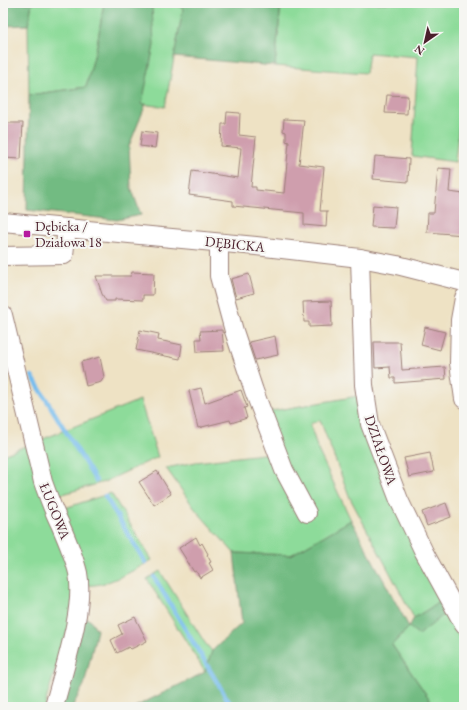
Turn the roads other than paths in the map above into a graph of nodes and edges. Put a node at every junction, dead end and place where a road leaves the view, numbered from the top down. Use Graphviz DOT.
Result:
graph roads {
  1 [pos="3,222"];
  2 [pos="67,228"];
  3 [pos="219,243"];
  4 [pos="3,256"];
  5 [pos="360,258"];
  6 [pos="464,282"];
  7 [pos="464,298"];
  8 [pos="3,315"];
  9 [pos="464,399"];
  10 [pos="307,513"];
  11 [pos="464,625"];
  12 [pos="54,707"];
  1 -- 2 [label="street, DĘBICKA"];
  2 -- 3 [label="street, DĘBICKA"];
  2 -- 4 [label="street"];
  3 -- 5 [label="street, DĘBICKA"];
  3 -- 10 [label="street"];
  5 -- 6 [label="street, DĘBICKA"];
  5 -- 11 [label="street, DZIAŁOWA"];
  7 -- 9 [label="street"];
  8 -- 12 [label="street, ŁUGOWA"];
}
